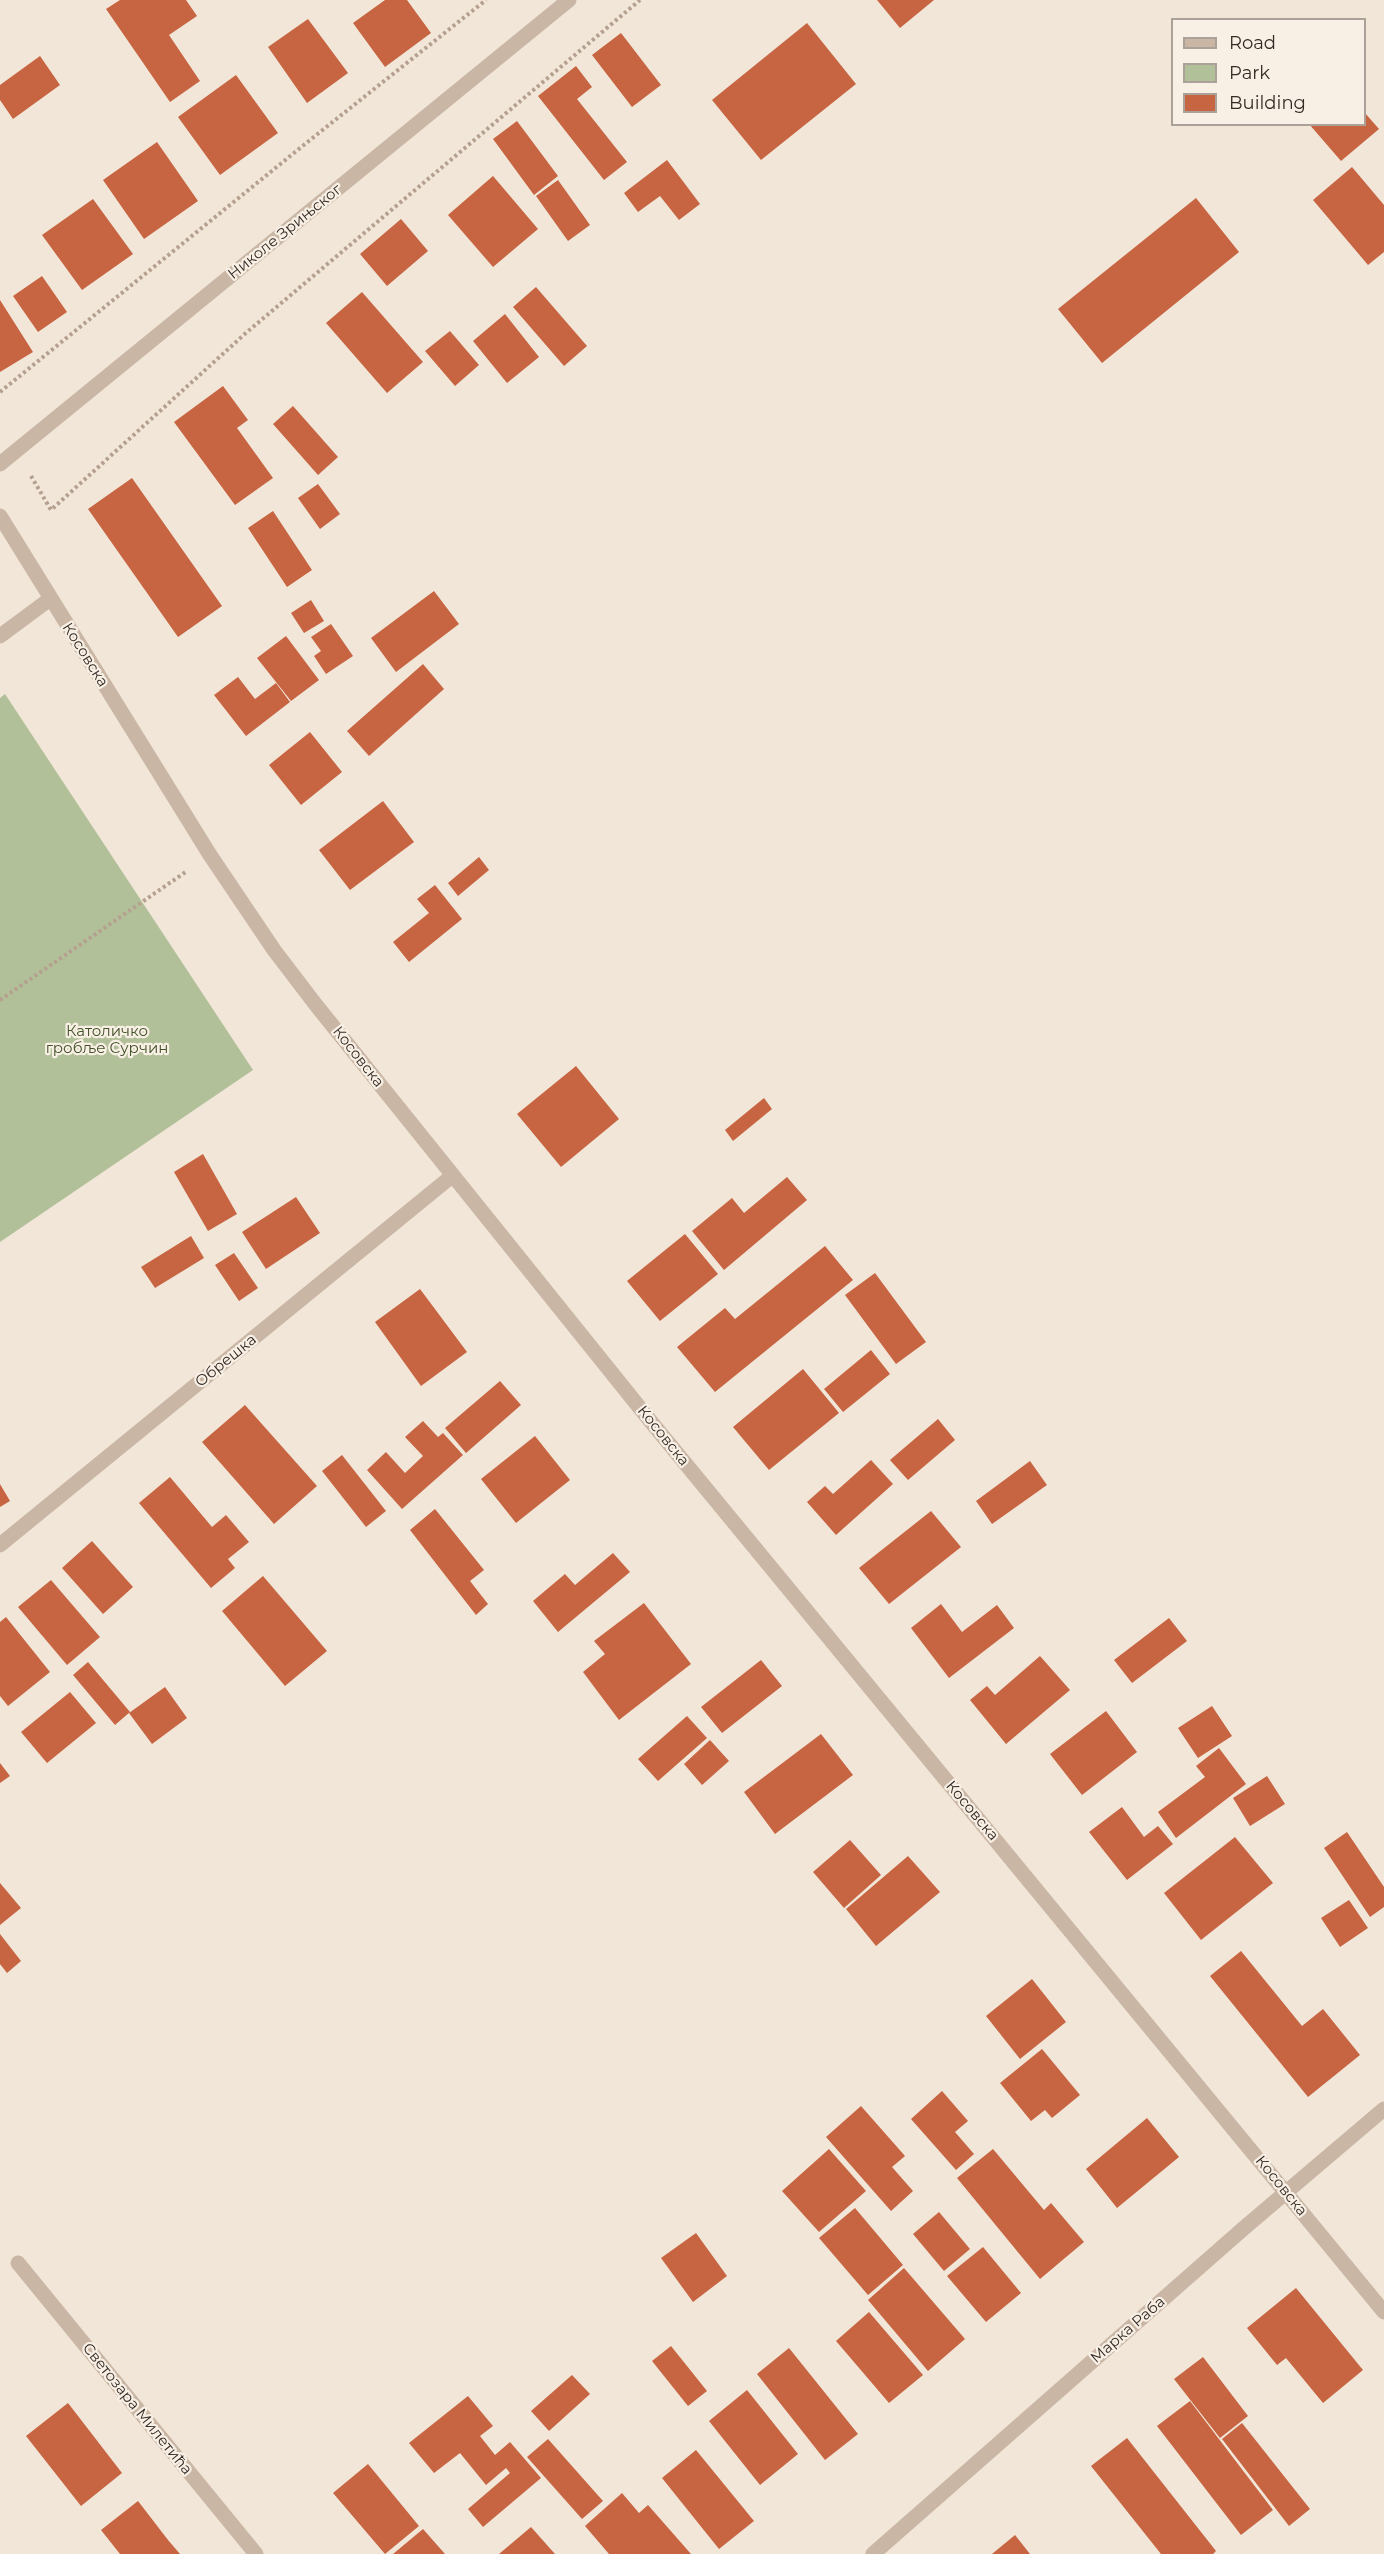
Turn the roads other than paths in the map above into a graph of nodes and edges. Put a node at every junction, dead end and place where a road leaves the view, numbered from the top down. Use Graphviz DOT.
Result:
graph roads {
  1 [pos="569,0"];
  2 [pos="0,464"];
  3 [pos="0,516"];
  4 [pos="50,599"];
  5 [pos="0,636"];
  6 [pos="452,1176"];
  7 [pos="0,1545"];
  8 [pos="1384,2109"];
  9 [pos="1286,2192"];
  10 [pos="18,2263"];
  11 [pos="1384,2312"];
  12 [pos="256,2554"];
  13 [pos="873,2554"];
  1 -- 2 [label="street, Николе Зрињског"];
  3 -- 4 [label="street, Косовска"];
  4 -- 5 [label="street"];
  4 -- 6 [label="street, Косовска"];
  6 -- 7 [label="street, Обрешка"];
  6 -- 9 [label="street, Косовска"];
  8 -- 9 [label="street, Марка Раба"];
  9 -- 11 [label="street, Косовска"];
  9 -- 13 [label="street, Марка Раба"];
  10 -- 12 [label="street, Светозара Милетића"];
}
